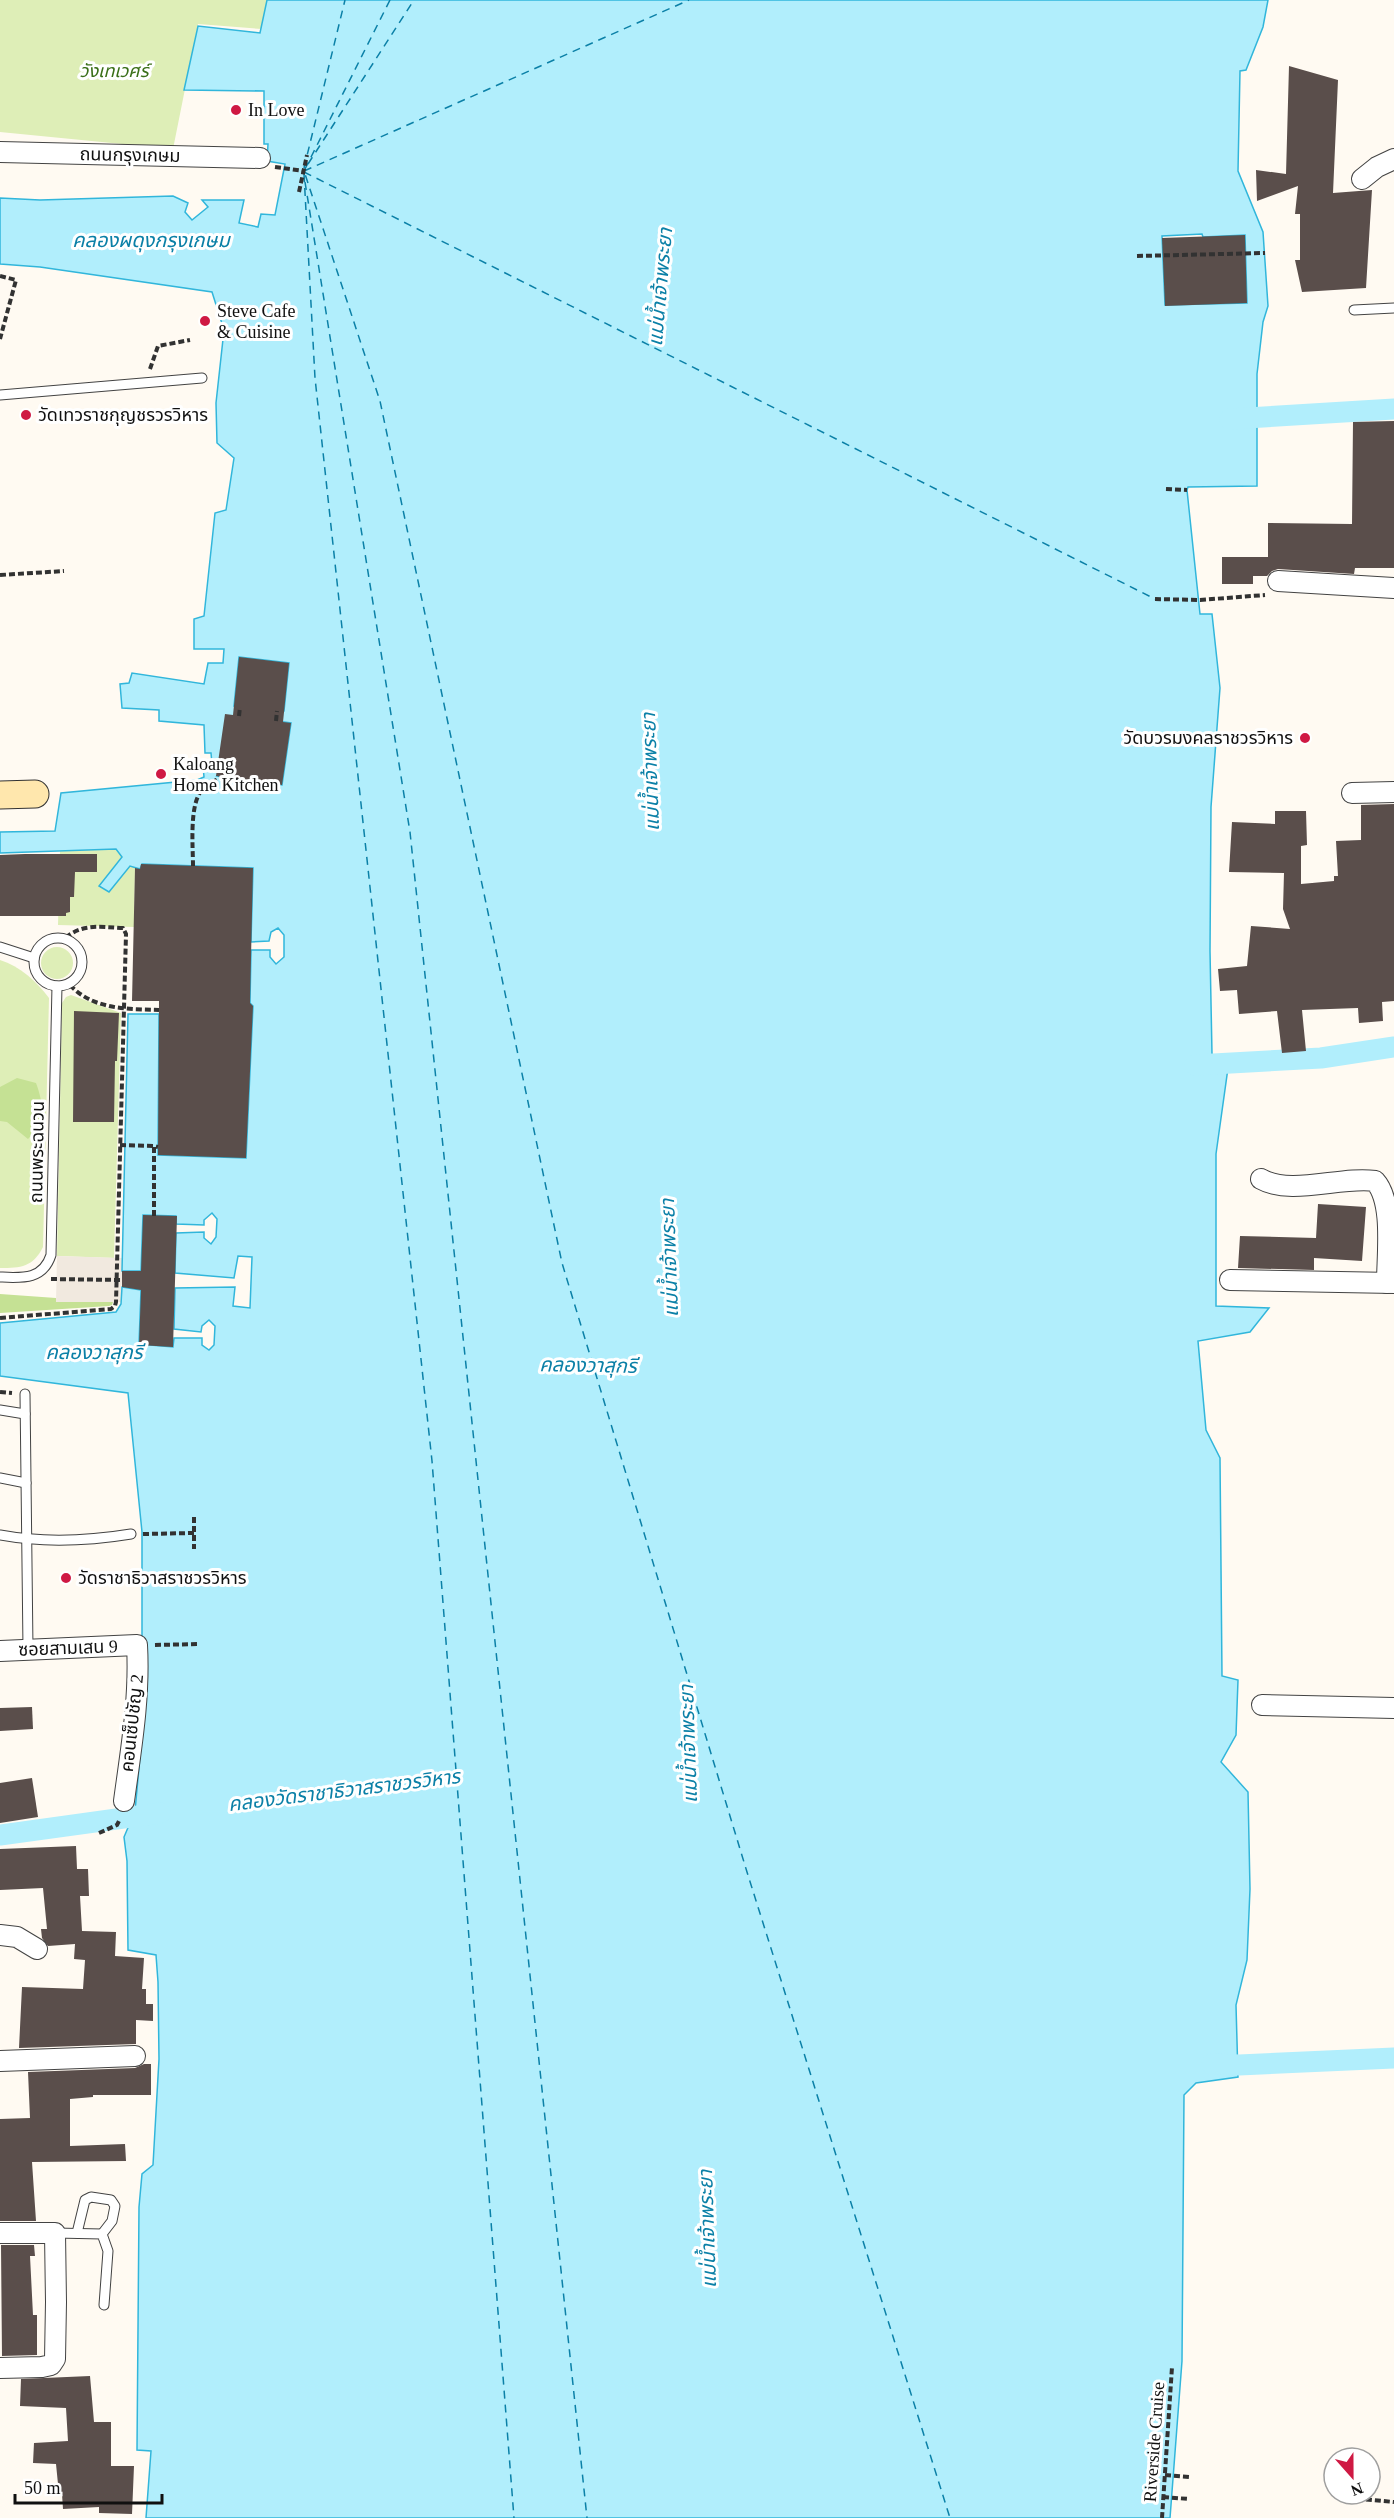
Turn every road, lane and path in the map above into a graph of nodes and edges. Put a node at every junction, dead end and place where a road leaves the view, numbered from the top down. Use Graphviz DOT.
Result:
graph roads {
  1 [pos="0,152"];
  2 [pos="307,155"];
  3 [pos="1394,159"];
  4 [pos="265,162"];
  5 [pos="304,171"];
  6 [pos="1362,179"];
  7 [pos="299,192"];
  8 [pos="1265,253"];
  9 [pos="1137,256"];
  10 [pos="0,276"];
  11 [pos="1394,308"];
  12 [pos="1354,310"];
  13 [pos="0,339"];
  14 [pos="190,340"];
  15 [pos="202,378"];
  16 [pos="146,381"];
  17 [pos="0,395"];
  18 [pos="1166,489"];
  19 [pos="1187,490"];
  20 [pos="64,571"];
  21 [pos="0,575"];
  22 [pos="1278,581"];
  23 [pos="1394,588"];
  24 [pos="1155,598"];
  25 [pos="240,706"];
  26 [pos="277,711"];
  27 [pos="239,716"];
  28 [pos="276,721"];
  29 [pos="222,777"];
  30 [pos="1394,792"];
  31 [pos="1352,793"];
  32 [pos="35,794"];
  33 [pos="0,795"];
  34 [pos="193,866"];
  35 [pos="64,939"];
  36 [pos="0,947"];
  37 [pos="34,958"];
  38 [pos="68,984"];
  39 [pos="57,986"];
  40 [pos="124,1008"];
  41 [pos="159,1010"];
  42 [pos="122,1145"];
  43 [pos="1261,1179"];
  44 [pos="154,1216"];
  45 [pos="39,1273"];
  46 [pos="0,1277"];
  47 [pos="116,1280"];
  48 [pos="122,1280"];
  49 [pos="1230,1280"];
  50 [pos="1390,1283"];
  51 [pos="0,1318"];
  52 [pos="25,1394"];
  53 [pos="0,1410"];
  54 [pos="25,1414"];
  55 [pos="0,1479"];
  56 [pos="26,1483"];
  57 [pos="194,1517"];
  58 [pos="194,1533"];
  59 [pos="131,1534"];
  60 [pos="0,1535"];
  61 [pos="27,1540"];
  62 [pos="194,1549"];
  63 [pos="199,1644"];
  64 [pos="137,1645"];
  65 [pos="28,1650"];
  66 [pos="0,1651"];
  67 [pos="1262,1706"];
  68 [pos="1394,1708"];
  69 [pos="124,1801"];
  70 [pos="32,1927"];
  71 [pos="0,1929"];
  72 [pos="0,1935"];
  73 [pos="37,1949"];
  74 [pos="135,2056"];
  75 [pos="0,2061"];
  76 [pos="0,2233"];
  77 [pos="55,2233"];
  78 [pos="77,2233"];
  79 [pos="102,2234"];
  80 [pos="104,2305"];
  81 [pos="1172,2367"];
  82 [pos="0,2368"];
  83 [pos="1165,2475"];
  84 [pos="1190,2477"];
  85 [pos="1163,2497"];
  86 [pos="1189,2499"];
  87 [pos="1162,2518"];
  1 -- 4 [label="street, ถนนกรุงเกษม"];
  2 -- 5 [label="path"];
  3 -- 6 [label="street"];
  4 -- 5 [label="path"];
  5 -- 7 [label="path"];
  8 -- 9 [label="path"];
  10 -- 13 [label="path"];
  11 -- 12 [label="lane"];
  14 -- 16 [label="path"];
  15 -- 16 [label="lane"];
  16 -- 17 [label="lane"];
  18 -- 19 [label="path"];
  20 -- 21 [label="path"];
  22 -- 23 [label="street"];
  22 -- 24 [label="path"];
  25 -- 27 [label="path"];
  26 -- 28 [label="path"];
  29 -- 34 [label="path"];
  30 -- 31 [label="street"];
  32 -- 33 [label="street"];
  35 -- 37 [label="lane"];
  35 -- 38 [label="lane"];
  35 -- 40 [label="path"];
  36 -- 37 [label="lane"];
  37 -- 39 [label="lane"];
  38 -- 39 [label="lane"];
  38 -- 40 [label="path"];
  39 -- 45 [label="lane, ถนนพระฉนวน"];
  40 -- 41 [label="path"];
  40 -- 42 [label="path"];
  42 -- 44 [label="path"];
  42 -- 47 [label="path"];
  43 -- 50 [label="street"];
  45 -- 46 [label="lane"];
  45 -- 47 [label="path"];
  47 -- 48 [label="path"];
  47 -- 51 [label="path"];
  49 -- 50 [label="street"];
  52 -- 54 [label="lane"];
  53 -- 54 [label="lane"];
  54 -- 56 [label="lane"];
  55 -- 56 [label="lane"];
  56 -- 61 [label="lane"];
  57 -- 58 [label="path"];
  58 -- 59 [label="path"];
  58 -- 62 [label="path"];
  59 -- 61 [label="lane"];
  60 -- 61 [label="lane"];
  61 -- 65 [label="lane"];
  63 -- 64 [label="path"];
  64 -- 65 [label="street, ซอยสามเสน 9"];
  64 -- 69 [label="street, คอนเซ็ปชัญ 2"];
  65 -- 66 [label="street, ซอยสามเสน 9"];
  67 -- 68 [label="street"];
  70 -- 71 [label="street"];
  72 -- 73 [label="street"];
  74 -- 75 [label="street"];
  76 -- 77 [label="street"];
  77 -- 78 [label="lane"];
  77 -- 82 [label="street"];
  78 -- 79 [label="lane"];
  78 -- 79 [label="lane"];
  79 -- 80 [label="lane"];
  81 -- 83 [label="path, Riverside Cruise"];
  83 -- 84 [label="path"];
  83 -- 85 [label="path, Riverside Cruise"];
  85 -- 86 [label="path"];
  85 -- 87 [label="path, Riverside Cruise"];
}
